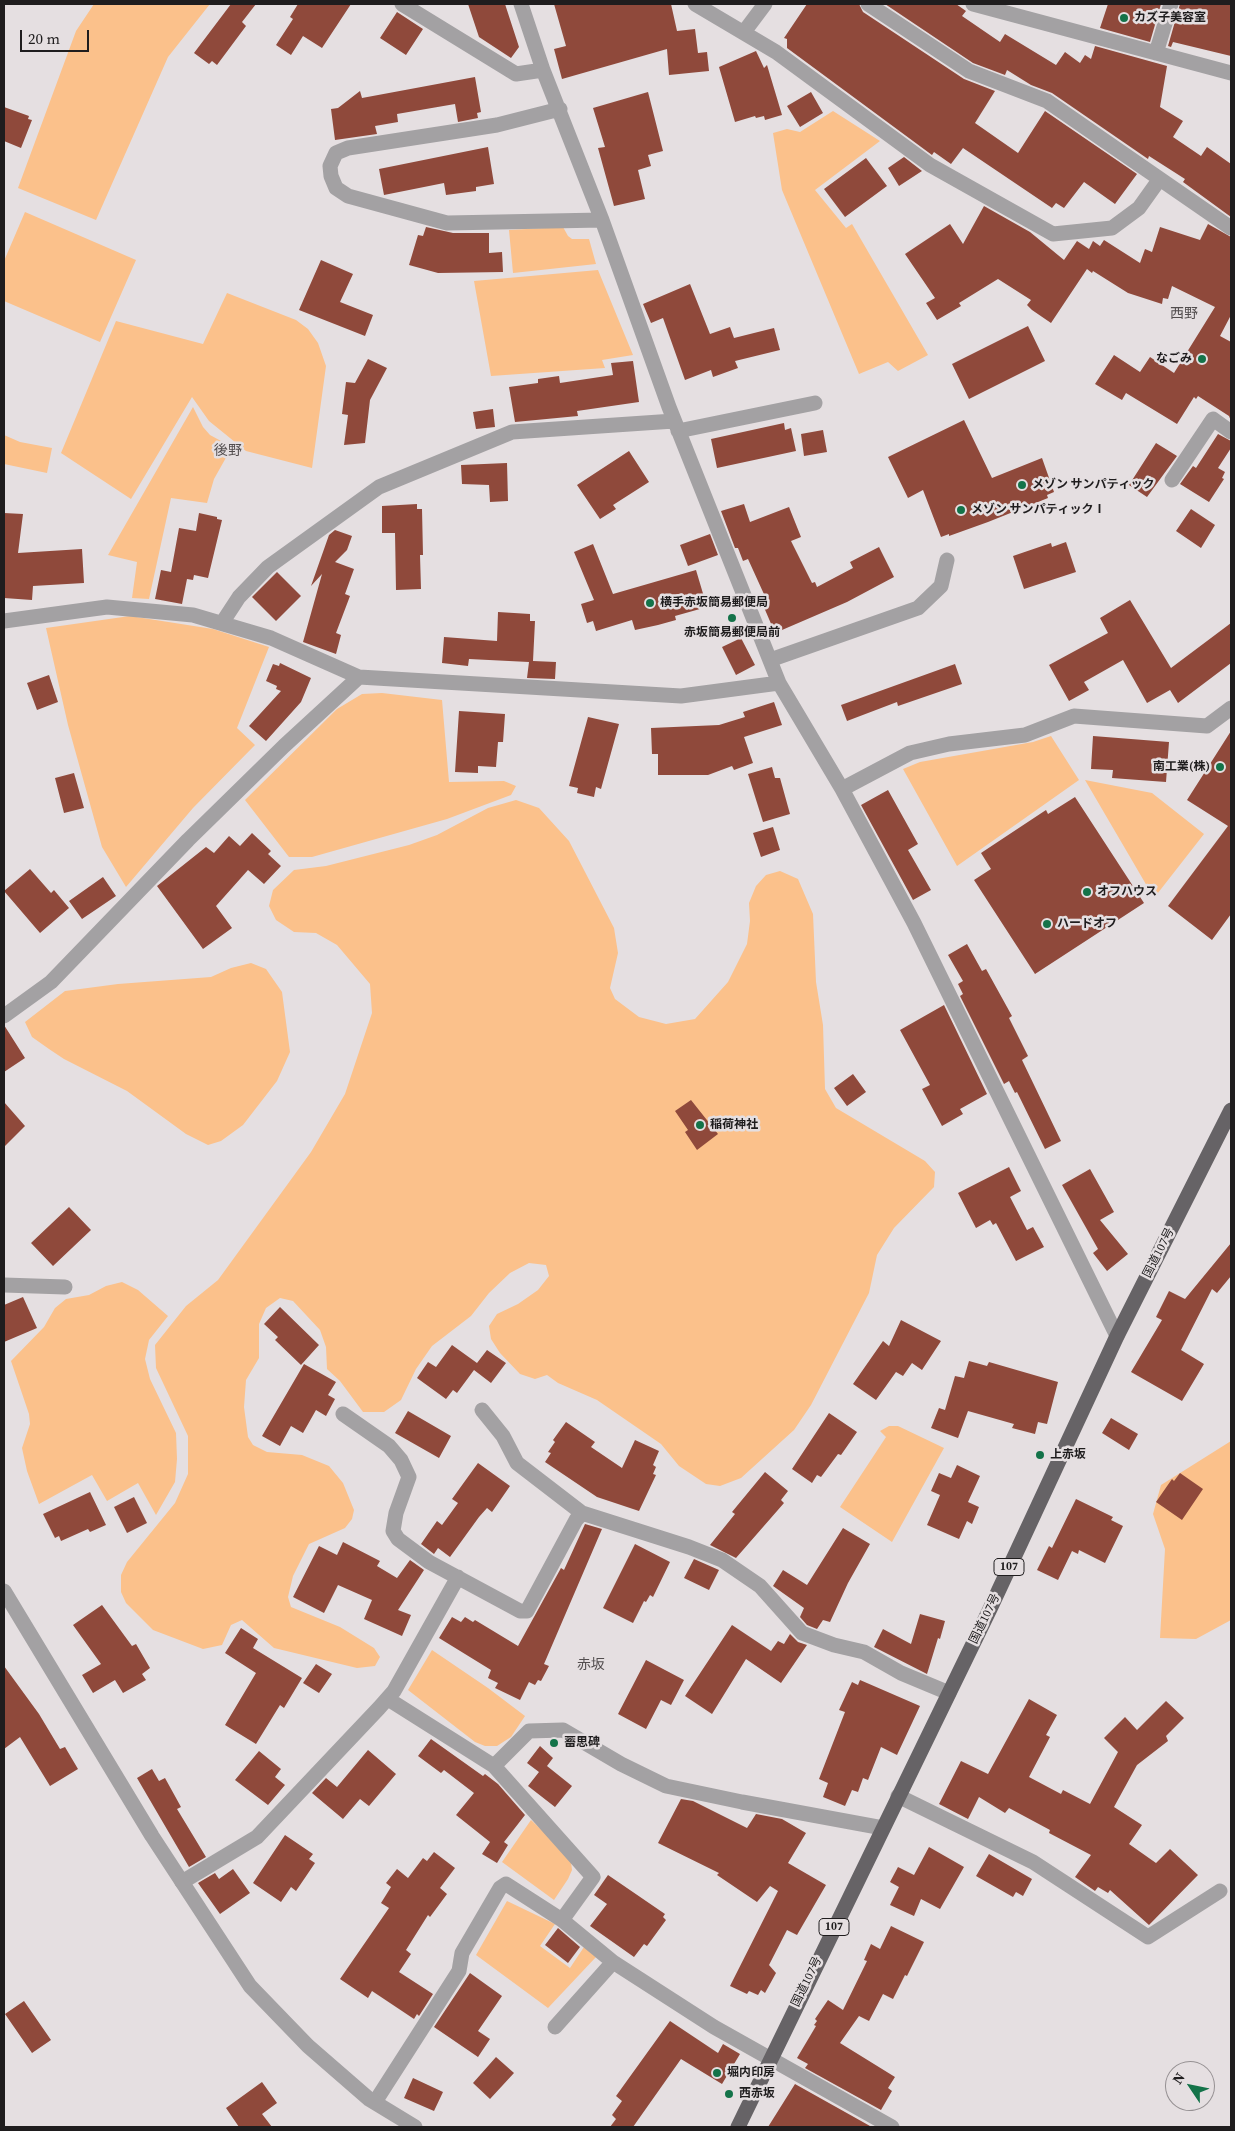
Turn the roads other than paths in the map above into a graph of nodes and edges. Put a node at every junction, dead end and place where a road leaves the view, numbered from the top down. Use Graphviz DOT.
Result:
graph roads {
  1 [pos="402,4"];
  2 [pos="521,4"];
  3 [pos="695,4"];
  4 [pos="765,4"];
  5 [pos="868,4"];
  6 [pos="973,4"];
  7 [pos="1171,4"];
  8 [pos="744,32"];
  9 [pos="1156,53"];
  10 [pos="543,70"];
  11 [pos="1231,73"];
  12 [pos="560,109"];
  13 [pos="1159,180"];
  14 [pos="602,220"];
  15 [pos="1231,228"];
  16 [pos="815,402"];
  17 [pos="676,426"];
  18 [pos="1231,432"];
  19 [pos="1172,480"];
  20 [pos="947,560"];
  21 [pos="4,621"];
  22 [pos="222,623"];
  23 [pos="770,660"];
  24 [pos="359,678"];
  25 [pos="779,683"];
  26 [pos="1231,708"];
  27 [pos="842,789"];
  28 [pos="4,1016"];
  29 [pos="1231,1110"];
  30 [pos="4,1285"];
  31 [pos="65,1287"];
  32 [pos="1118,1336"];
  33 [pos="482,1410"];
  34 [pos="343,1414"];
  35 [pos="582,1513"];
  36 [pos="458,1577"];
  37 [pos="4,1591"];
  38 [pos="948,1693"];
  39 [pos="388,1699"];
  40 [pos="494,1766"];
  41 [pos="898,1796"];
  42 [pos="882,1828"];
  43 [pos="182,1882"];
  44 [pos="1220,1891"];
  45 [pos="562,1920"];
  46 [pos="612,1962"];
  47 [pos="555,2027"];
  48 [pos="770,2058"];
  49 [pos="375,2102"];
  50 [pos="415,2127"];
  51 [pos="738,2127"];
  52 [pos="892,2127"];
  1 -- 10 [label="street"];
  2 -- 10 [label="street"];
  3 -- 8 [label="street"];
  4 -- 8 [label="street"];
  5 -- 13 [label="street"];
  6 -- 9 [label="street"];
  7 -- 9 [label="street"];
  8 -- 13 [label="street"];
  9 -- 11 [label="street"];
  10 -- 12 [label="street"];
  12 -- 14 [label="street"];
  12 -- 14 [label="street"];
  13 -- 15 [label="street"];
  14 -- 17 [label="street"];
  16 -- 17 [label="street"];
  17 -- 22 [label="street"];
  17 -- 23 [label="street"];
  18 -- 19 [label="street"];
  20 -- 23 [label="street"];
  21 -- 22 [label="street"];
  22 -- 24 [label="street"];
  23 -- 25 [label="street"];
  24 -- 25 [label="street"];
  24 -- 28 [label="street"];
  25 -- 27 [label="street"];
  26 -- 27 [label="street"];
  27 -- 32 [label="street"];
  29 -- 32 [label="highway, 国道107号 / 107"];
  30 -- 31 [label="street"];
  32 -- 38 [label="highway, 国道107号 / 107"];
  33 -- 35 [label="street"];
  34 -- 36 [label="street"];
  35 -- 36 [label="street"];
  35 -- 38 [label="street"];
  36 -- 39 [label="street"];
  37 -- 43 [label="street"];
  38 -- 41 [label="highway, 国道107号 / 107"];
  39 -- 40 [label="street"];
  39 -- 43 [label="street"];
  40 -- 42 [label="street"];
  40 -- 45 [label="street"];
  41 -- 42 [label="highway, 国道107号 / 107"];
  41 -- 44 [label="street"];
  42 -- 48 [label="highway, 国道107号 / 107"];
  43 -- 49 [label="street"];
  45 -- 46 [label="street"];
  45 -- 49 [label="street"];
  46 -- 47 [label="street"];
  46 -- 48 [label="street"];
  48 -- 51 [label="highway, 国道107号 / 107"];
  48 -- 52 [label="street"];
  49 -- 50 [label="street"];
}
